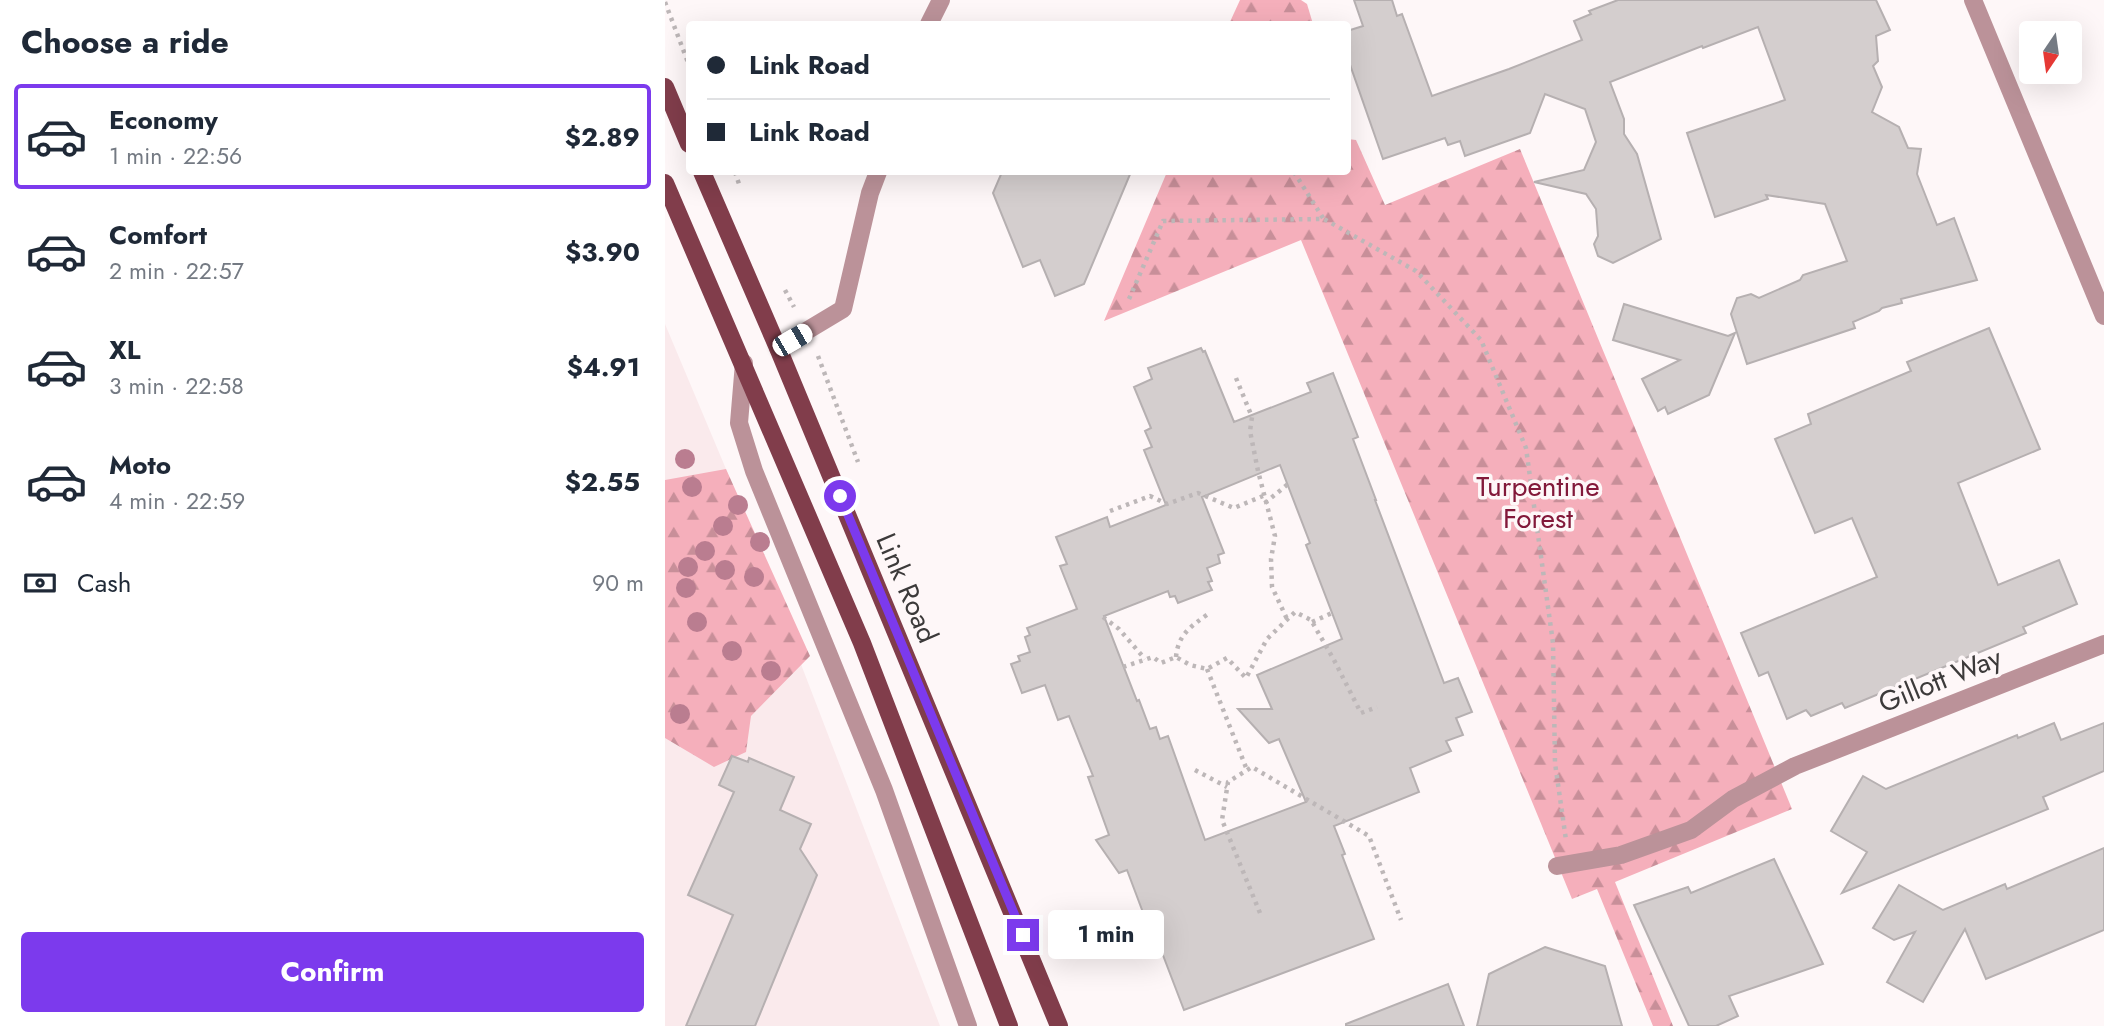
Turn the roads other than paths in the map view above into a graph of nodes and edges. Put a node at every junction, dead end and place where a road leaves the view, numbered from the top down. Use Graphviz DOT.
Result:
graph roads {
  1 [pos="941,0"];
  2 [pos="1973,0"];
  3 [pos="930,21"];
  4 [pos="665,87"];
  5 [pos="686,137"];
  6 [pos="703,175"];
  7 [pos="877,175"];
  8 [pos="665,183"];
  9 [pos="2104,316"];
  10 [pos="778,348"];
  11 [pos="744,363"];
  12 [pos="2104,644"];
  13 [pos="1564,865"];
  14 [pos="968,1026"];
  15 [pos="1009,1026"];
  16 [pos="1059,1026"];
  1 -- 3 [label="street"];
  2 -- 9 [label="street"];
  4 -- 5 [label="main road"];
  6 -- 10 [label="main road, Link Road"];
  7 -- 10 [label="street"];
  8 -- 11 [label="main road"];
  10 -- 16 [label="main road, Link Road"];
  11 -- 14 [label="street"];
  11 -- 15 [label="main road"];
  12 -- 13 [label="street, Gillott Way"];
}
